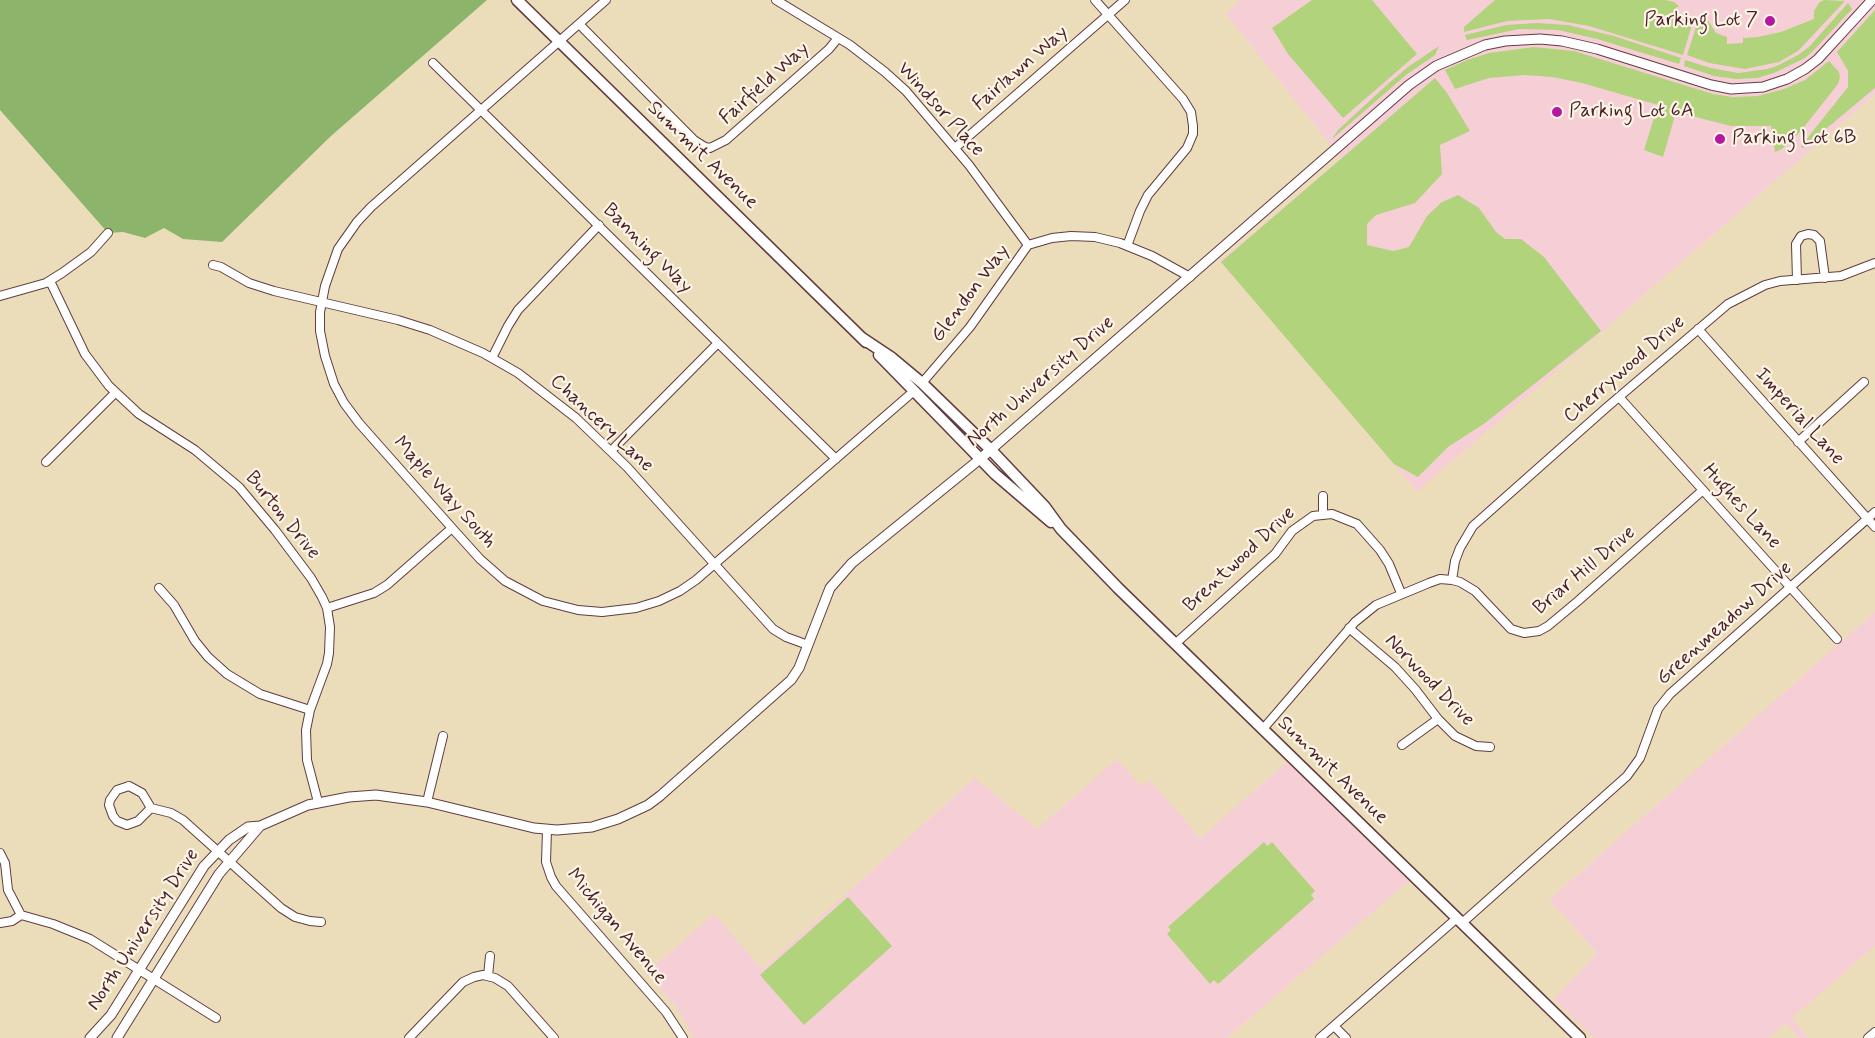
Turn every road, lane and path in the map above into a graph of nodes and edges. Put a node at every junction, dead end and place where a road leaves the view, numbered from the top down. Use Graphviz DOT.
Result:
graph roads {
  1 [pos="517,0"];
  2 [pos="606,0"];
  3 [pos="776,0"];
  4 [pos="1095,0"];
  5 [pos="1125,0"];
  6 [pos="1872,0"];
  7 [pos="1108,15"];
  8 [pos="579,24"];
  9 [pos="838,38"];
  10 [pos="558,42"];
  11 [pos="434,63"];
  12 [pos="482,110"];
  13 [pos="955,148"];
  14 [pos="599,225"];
  15 [pos="108,232"];
  16 [pos="1028,245"];
  17 [pos="1127,246"];
  18 [pos="1875,263"];
  19 [pos="217,266"];
  20 [pos="1190,277"];
  21 [pos="1825,278"];
  22 [pos="1797,280"];
  23 [pos="50,281"];
  24 [pos="0,296"];
  25 [pos="321,302"];
  26 [pos="1698,328"];
  27 [pos="718,343"];
  28 [pos="492,358"];
  29 [pos="1864,382"];
  30 [pos="918,387"];
  31 [pos="115,393"];
  32 [pos="1620,398"];
  33 [pos="1798,442"];
  34 [pos="991,450"];
  35 [pos="611,451"];
  36 [pos="836,459"];
  37 [pos="980,459"];
  38 [pos="46,462"];
  39 [pos="1703,490"];
  40 [pos="1323,496"];
  41 [pos="1875,512"];
  42 [pos="1323,514"];
  43 [pos="1868,519"];
  44 [pos="1875,527"];
  45 [pos="452,528"];
  46 [pos="1061,529"];
  47 [pos="715,564"];
  48 [pos="1452,580"];
  49 [pos="1790,587"];
  50 [pos="159,588"];
  51 [pos="1401,593"];
  52 [pos="327,608"];
  53 [pos="1349,628"];
  54 [pos="1837,639"];
  55 [pos="1175,644"];
  56 [pos="808,645"];
  57 [pos="310,710"];
  58 [pos="1438,719"];
  59 [pos="1263,729"];
  60 [pos="442,736"];
  61 [pos="1402,745"];
  62 [pos="1490,747"];
  63 [pos="427,801"];
  64 [pos="318,802"];
  65 [pos="151,808"];
  66 [pos="260,826"];
  67 [pos="547,830"];
  68 [pos="218,851"];
  69 [pos="0,853"];
  70 [pos="229,862"];
  71 [pos="21,915"];
  72 [pos="1459,920"];
  73 [pos="0,922"];
  74 [pos="321,922"];
  75 [pos="490,956"];
  76 [pos="139,968"];
  77 [pos="488,976"];
  78 [pos="155,978"];
  79 [pos="216,1018"];
  80 [pos="1334,1026"];
  81 [pos="1875,1032"];
  82 [pos="90,1038"];
  83 [pos="117,1038"];
  84 [pos="409,1038"];
  85 [pos="554,1038"];
  86 [pos="683,1038"];
  87 [pos="1320,1038"];
  88 [pos="1346,1038"];
  89 [pos="1580,1038"];
  90 [pos="1868,1038"];
  1 -- 10 [label="main road, Summit Avenue"];
  2 -- 8 [label="street, Maple Way South"];
  3 -- 9 [label="street, Windsor Place"];
  4 -- 7 [label="street"];
  5 -- 7 [label="street, Fairlawn Way"];
  6 -- 20 [label="street, North University Drive"];
  7 -- 13 [label="street, Fairlawn Way"];
  7 -- 17 [label="street"];
  8 -- 9 [label="street, Fairfield Way"];
  8 -- 10 [label="street, Maple Way South"];
  9 -- 13 [label="street, Windsor Place"];
  10 -- 12 [label="street, Maple Way South"];
  10 -- 30 [label="main road, Summit Avenue"];
  11 -- 12 [label="street, Banning Way"];
  12 -- 14 [label="street, Banning Way"];
  12 -- 25 [label="street, Maple Way South"];
  13 -- 16 [label="street, Windsor Place"];
  14 -- 27 [label="street, Banning Way"];
  14 -- 28 [label="street"];
  15 -- 23 [label="street"];
  16 -- 17 [label="street, Glendon Way"];
  16 -- 30 [label="street, Glendon Way"];
  17 -- 20 [label="street, Glendon Way"];
  18 -- 21 [label="street, Cherrywood Drive"];
  19 -- 25 [label="street, Chancery Lane"];
  20 -- 34 [label="street, North University Drive"];
  21 -- 22 [label="street, Cherrywood Drive"];
  21 -- 22 [label="street"];
  22 -- 26 [label="street, Cherrywood Drive"];
  23 -- 24 [label="street"];
  23 -- 31 [label="street, Burton Drive"];
  25 -- 28 [label="street, Chancery Lane"];
  25 -- 45 [label="street, Maple Way South"];
  26 -- 32 [label="street, Cherrywood Drive"];
  26 -- 33 [label="street, Imperial Lane"];
  27 -- 35 [label="street"];
  27 -- 36 [label="street, Banning Way"];
  28 -- 35 [label="street, Chancery Lane"];
  29 -- 33 [label="street"];
  30 -- 34 [label="main road, Summit Avenue"];
  30 -- 36 [label="street, Maple Way South"];
  30 -- 37 [label="main road, Summit Avenue"];
  31 -- 38 [label="street"];
  31 -- 52 [label="street, Burton Drive"];
  32 -- 39 [label="street, Hughes Lane"];
  32 -- 48 [label="street, Cherrywood Drive"];
  33 -- 43 [label="street, Imperial Lane"];
  34 -- 37 [label="street, North University Drive"];
  34 -- 46 [label="main road, Summit Avenue"];
  35 -- 47 [label="street, Chancery Lane"];
  36 -- 47 [label="street, Maple Way South"];
  37 -- 46 [label="main road, Summit Avenue"];
  37 -- 56 [label="street, North University Drive"];
  39 -- 48 [label="street, Briar Hill Drive"];
  39 -- 49 [label="street, Hughes Lane"];
  40 -- 42 [label="street"];
  41 -- 43 [label="street, Greenmeadow Drive"];
  42 -- 51 [label="street, Brentwood Drive"];
  42 -- 55 [label="street, Brentwood Drive"];
  43 -- 44 [label="street, Imperial Lane"];
  43 -- 49 [label="street, Greenmeadow Drive"];
  45 -- 47 [label="street, Maple Way South"];
  45 -- 52 [label="street"];
  46 -- 55 [label="main road, Summit Avenue"];
  47 -- 56 [label="street, Chancery Lane"];
  48 -- 51 [label="street"];
  49 -- 54 [label="street, Hughes Lane"];
  49 -- 72 [label="street, Greenmeadow Drive"];
  50 -- 57 [label="street"];
  51 -- 53 [label="street"];
  52 -- 57 [label="street, Burton Drive"];
  53 -- 58 [label="street, Norwood Drive"];
  53 -- 59 [label="street"];
  55 -- 59 [label="main road, Summit Avenue"];
  56 -- 67 [label="street, North University Drive"];
  57 -- 64 [label="street, Burton Drive"];
  58 -- 61 [label="street"];
  58 -- 62 [label="street, Norwood Drive"];
  59 -- 72 [label="main road, Summit Avenue"];
  60 -- 63 [label="street"];
  63 -- 64 [label="street, North University Drive"];
  63 -- 67 [label="street, North University Drive"];
  64 -- 66 [label="street, North University Drive"];
  65 -- 65 [label="street"];
  65 -- 68 [label="street"];
  66 -- 68 [label="street, North University Drive"];
  66 -- 70 [label="street, North University Drive"];
  67 -- 86 [label="street, Michigan Avenue"];
  68 -- 70 [label="street"];
  68 -- 76 [label="street, North University Drive"];
  69 -- 71 [label="street"];
  70 -- 74 [label="street"];
  70 -- 78 [label="street, North University Drive"];
  71 -- 73 [label="street"];
  71 -- 76 [label="street"];
  72 -- 80 [label="street, Greenmeadow Drive"];
  72 -- 89 [label="main road, Summit Avenue"];
  75 -- 77 [label="street"];
  76 -- 78 [label="street"];
  76 -- 82 [label="street, North University Drive"];
  77 -- 84 [label="street"];
  77 -- 85 [label="street"];
  78 -- 79 [label="street"];
  78 -- 83 [label="street, North University Drive"];
  80 -- 87 [label="street, Greenmeadow Drive"];
  80 -- 88 [label="street"];
  81 -- 90 [label="street"];
}
